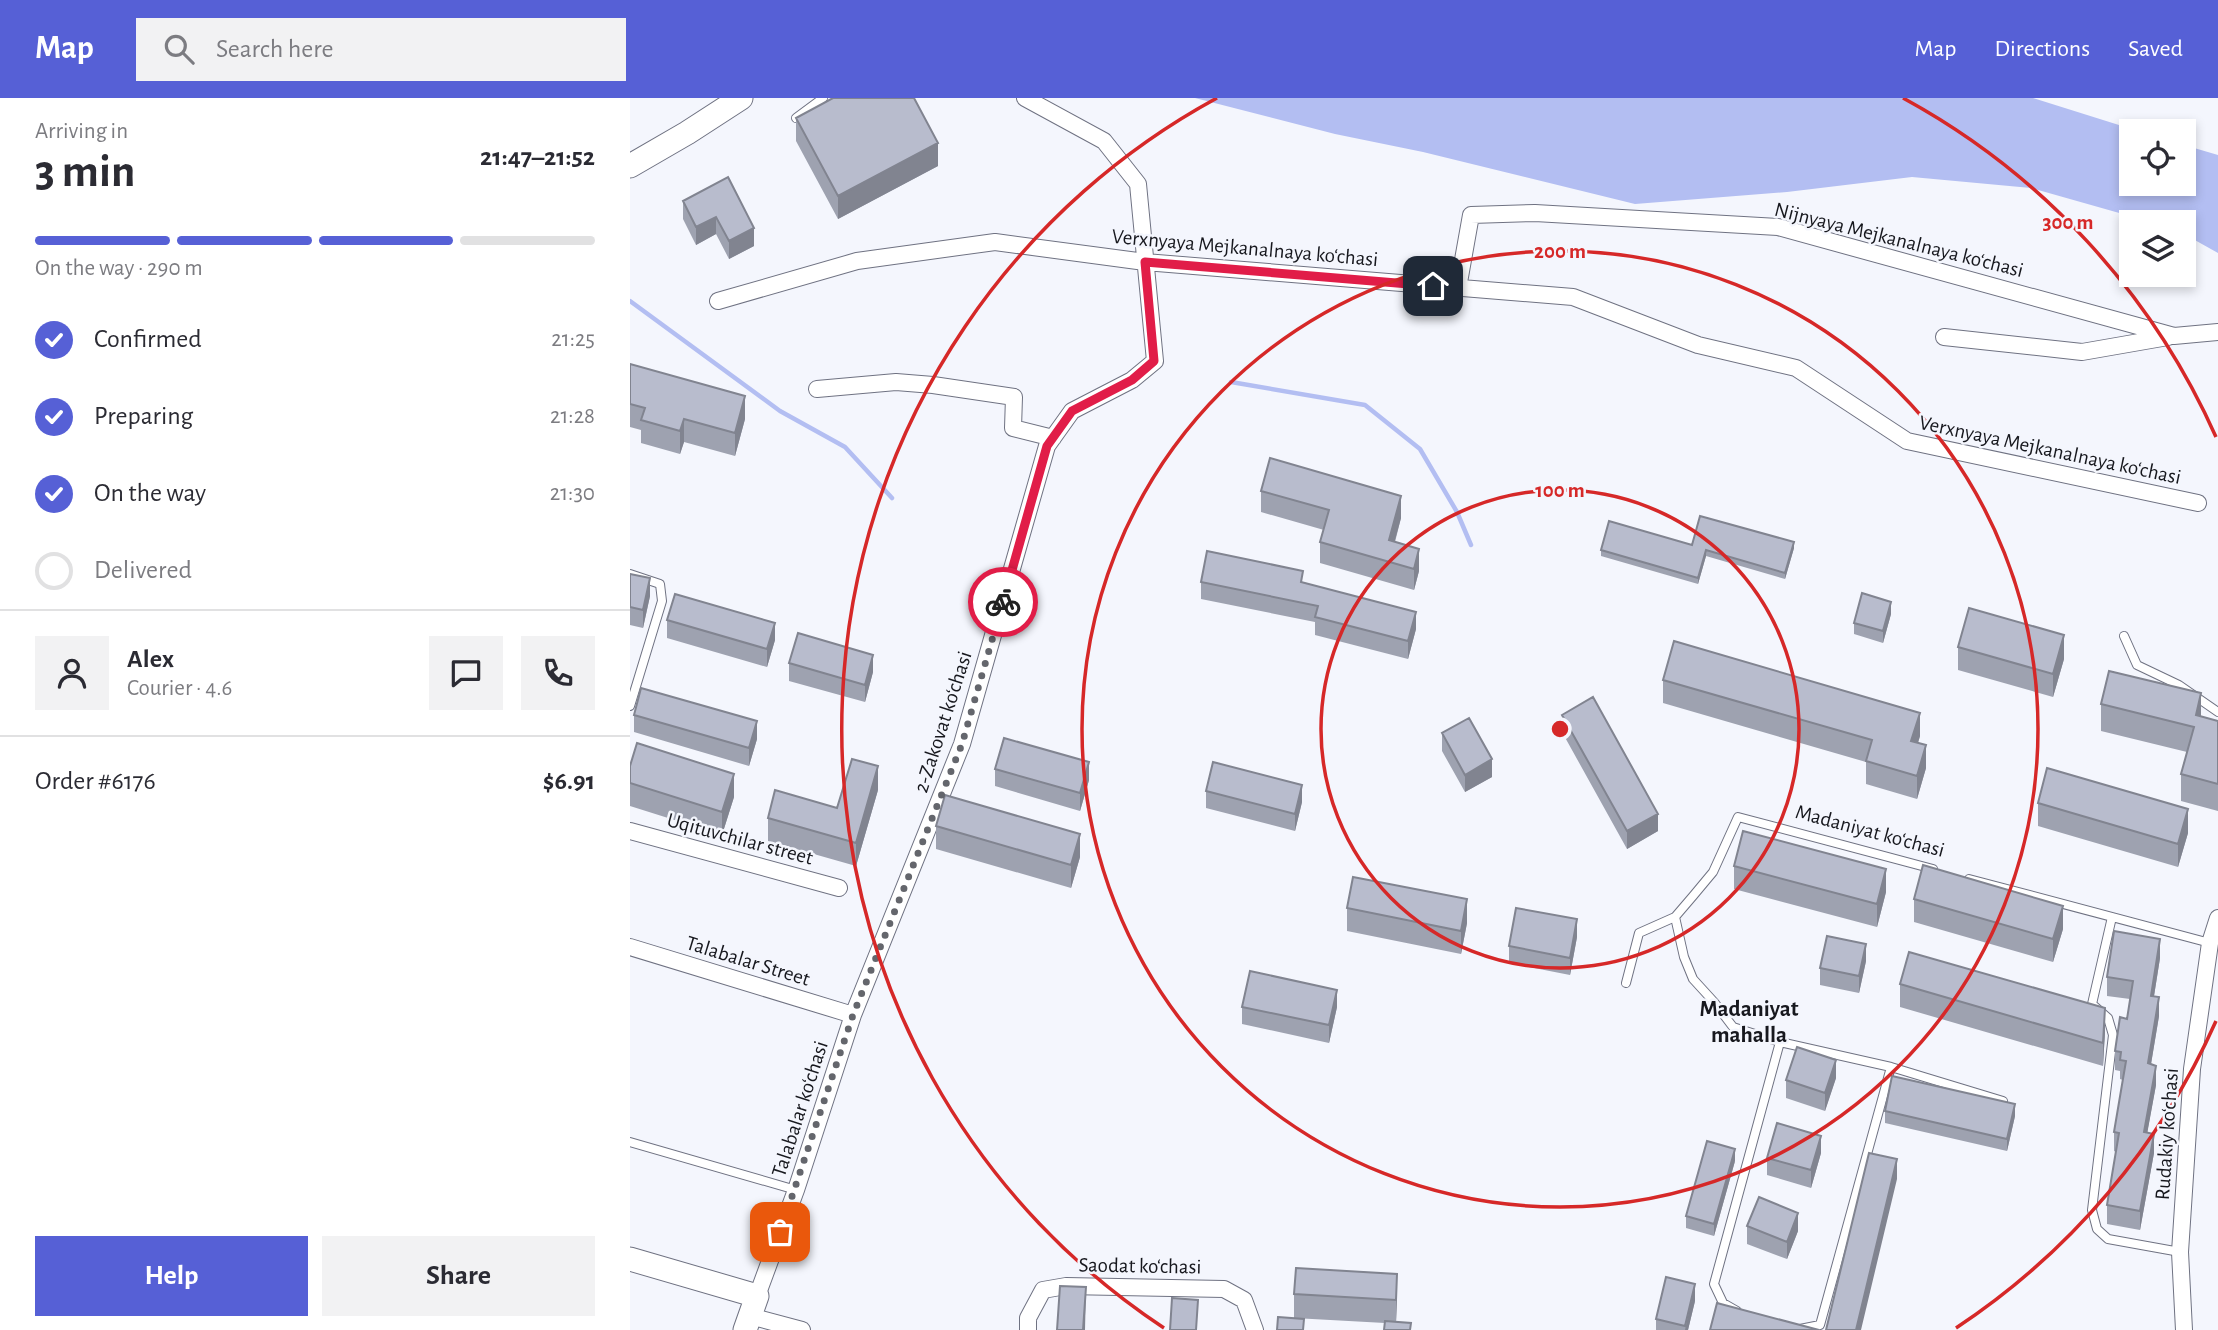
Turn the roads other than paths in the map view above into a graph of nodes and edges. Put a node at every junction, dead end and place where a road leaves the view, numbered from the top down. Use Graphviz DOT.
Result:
graph roads {
  1 [pos="741,98"];
  2 [pos="823,98"];
  3 [pos="1025,98"];
  4 [pos="796,118"];
  5 [pos="630,166"];
  6 [pos="1145,262"];
  7 [pos="1458,288"];
  8 [pos="718,301"];
  9 [pos="2218,332"];
  10 [pos="2174,336"];
  11 [pos="1944,337"];
  12 [pos="817,389"];
  13 [pos="1053,438"];
  14 [pos="2198,503"];
  15 [pos="630,574"];
  16 [pos="2124,636"];
  17 [pos="630,706"];
  18 [pos="2218,712"];
  19 [pos="630,831"];
  20 [pos="1938,870"];
  21 [pos="1965,877"];
  22 [pos="839,888"];
  23 [pos="1675,916"];
  24 [pos="2112,916"];
  25 [pos="2218,918"];
  26 [pos="2210,943"];
  27 [pos="630,947"];
  28 [pos="1626,983"];
  29 [pos="853,1015"];
  30 [pos="1780,1042"];
  31 [pos="1891,1067"];
  32 [pos="2003,1101"];
  33 [pos="630,1142"];
  34 [pos="796,1189"];
  35 [pos="2180,1252"];
  36 [pos="630,1259"];
  37 [pos="751,1314"];
  38 [pos="1750,1315"];
  39 [pos="1789,1326"];
  40 [pos="802,1330"];
  41 [pos="1028,1330"];
  42 [pos="1255,1330"];
  43 [pos="2184,1330"];
  1 -- 5 [label="street"];
  2 -- 4 [label="lane"];
  3 -- 6 [label="street, 2-Zakovat ko‘chasi"];
  6 -- 7 [label="street, Verxnyaya Mejkanalnaya ko‘chasi"];
  6 -- 8 [label="street, Verxnyaya Mejkanalnaya ko‘chasi"];
  6 -- 13 [label="street, 2-Zakovat ko‘chasi"];
  7 -- 10 [label="street, Nijnyaya Mejkanalnaya ko‘chasi"];
  7 -- 14 [label="street, Verxnyaya Mejkanalnaya ko‘chasi"];
  9 -- 10 [label="street, Nijnyaya Mejkanalnaya ko‘chasi"];
  10 -- 11 [label="street"];
  12 -- 13 [label="street"];
  13 -- 29 [label="street, 2-Zakovat ko‘chasi"];
  15 -- 17 [label="lane"];
  16 -- 18 [label="lane"];
  19 -- 22 [label="street, Uqituvchilar street"];
  20 -- 23 [label="lane, Madaniyat ko‘chasi"];
  21 -- 24 [label="lane, Madaniyat ko‘chasi"];
  23 -- 28 [label="lane, Madaniyat ko‘chasi"];
  23 -- 30 [label="lane"];
  24 -- 26 [label="lane, Madaniyat ko‘chasi"];
  24 -- 35 [label="lane"];
  25 -- 26 [label="street"];
  26 -- 35 [label="street, Rudakiy ko‘chasi"];
  27 -- 29 [label="street, Talabalar Street"];
  29 -- 34 [label="street, Talabalar ko‘chasi"];
  30 -- 31 [label="lane"];
  30 -- 38 [label="lane"];
  31 -- 32 [label="lane"];
  31 -- 39 [label="lane"];
  33 -- 34 [label="lane"];
  34 -- 37 [label="street, Talabalar ko‘chasi"];
  35 -- 43 [label="street, Rudakiy ko‘chasi"];
  36 -- 37 [label="street"];
  37 -- 40 [label="street"];
  41 -- 42 [label="street, Saodat ko‘chasi"];
}
